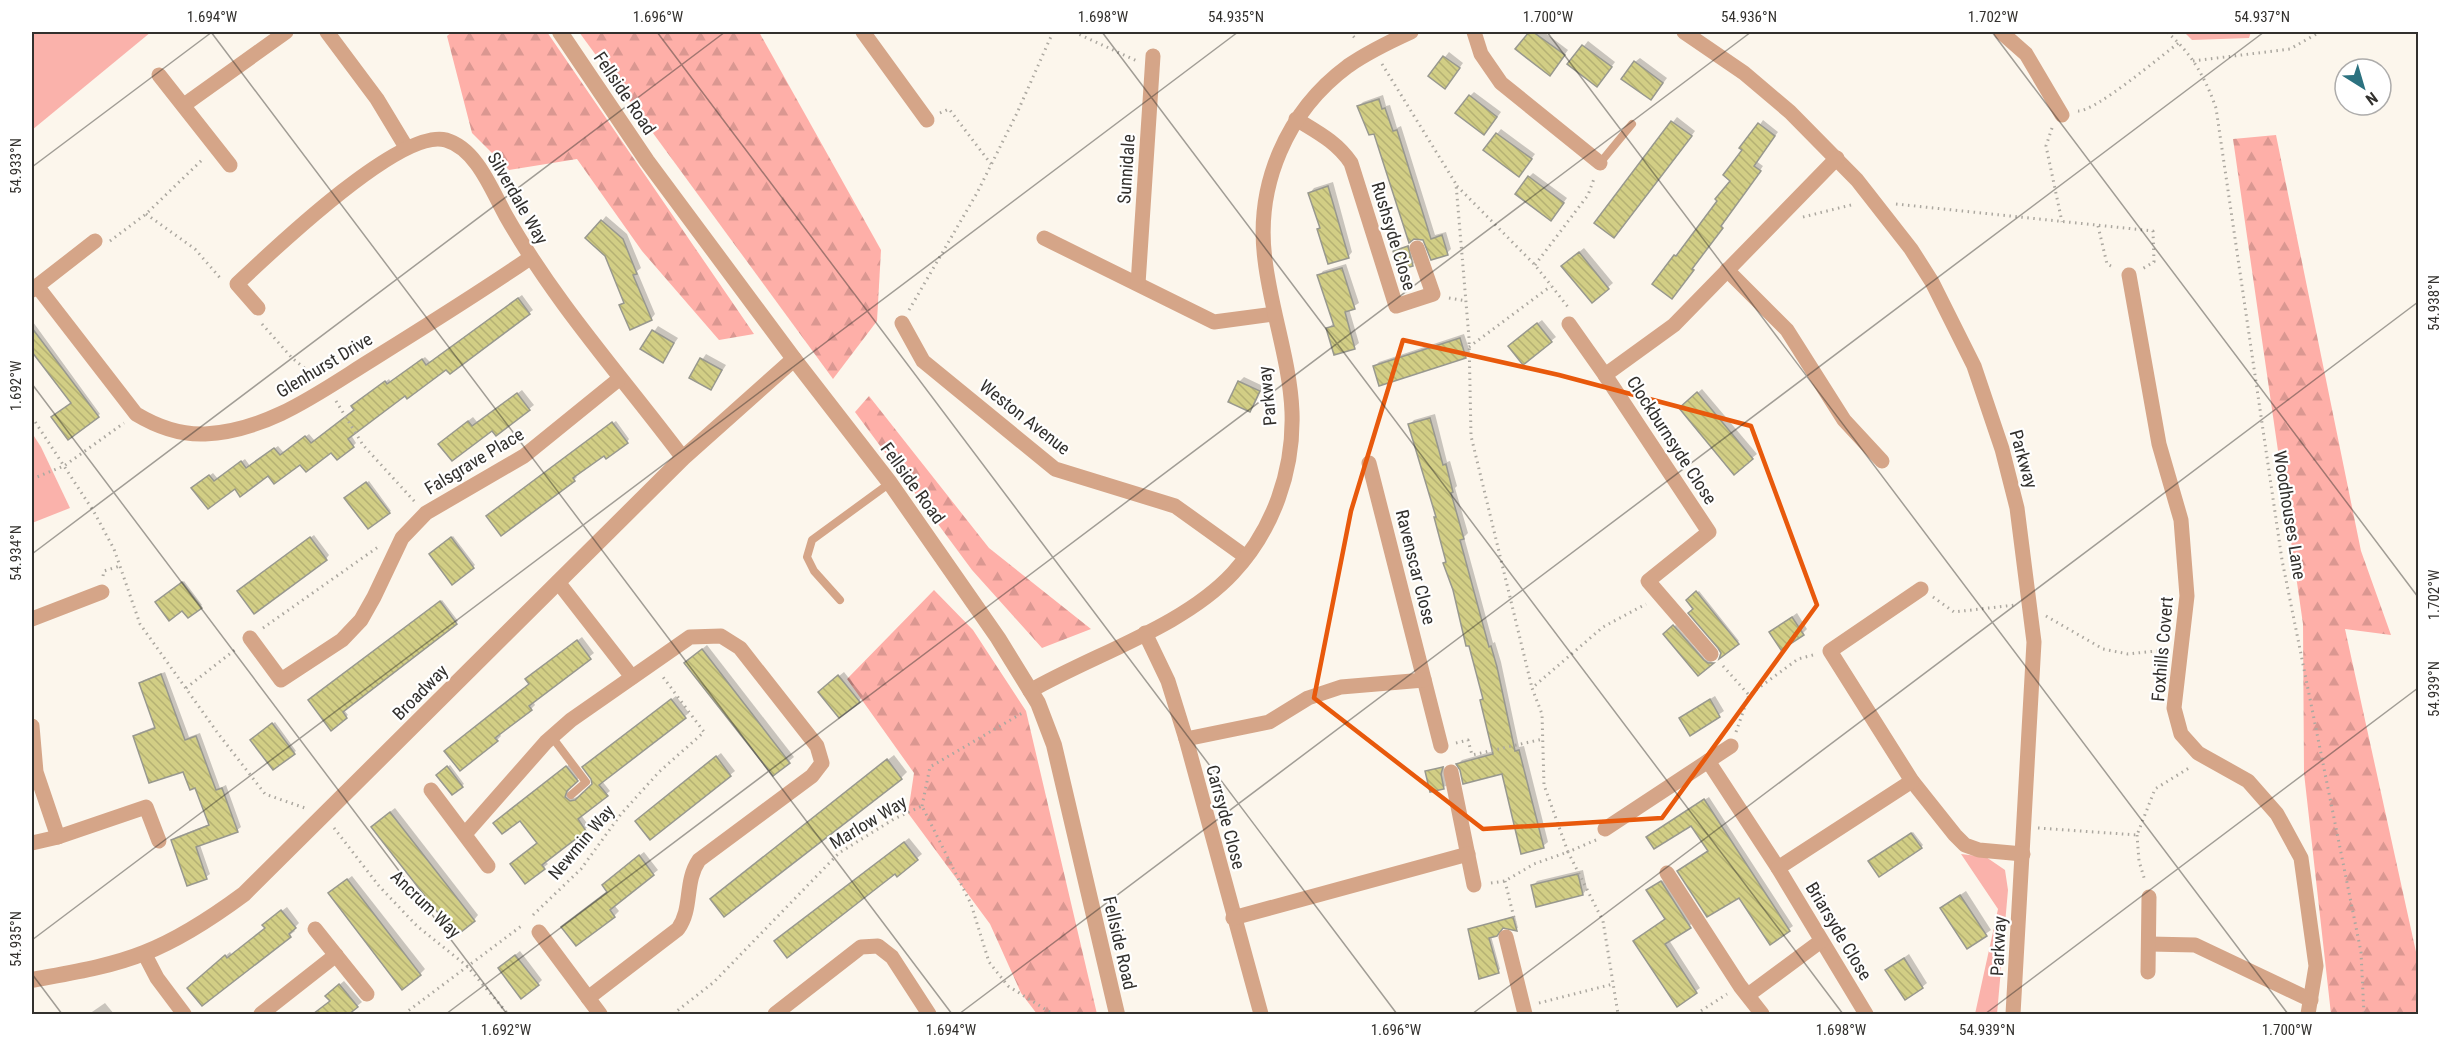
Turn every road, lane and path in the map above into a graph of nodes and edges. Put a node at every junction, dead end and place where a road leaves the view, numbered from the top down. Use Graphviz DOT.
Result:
graph roads {
  1 [pos="286,32"];
  2 [pos="327,32"];
  3 [pos="560,32"];
  4 [pos="863,32"];
  5 [pos="1053,32"];
  6 [pos="1074,32"];
  7 [pos="1411,32"];
  8 [pos="1474,32"];
  9 [pos="1684,32"];
  10 [pos="2001,32"];
  11 [pos="2167,32"];
  12 [pos="2319,32"];
  13 [pos="2180,42"];
  14 [pos="1373,50"];
  15 [pos="2193,61"];
  16 [pos="1153,62"];
  17 [pos="159,75"];
  18 [pos="184,105"];
  19 [pos="2060,112"];
  20 [pos="1296,119"];
  21 [pos="927,120"];
  22 [pos="1632,124"];
  23 [pos="216,146"];
  24 [pos="406,147"];
  25 [pos="1837,158"];
  26 [pos="992,164"];
  27 [pos="1600,164"];
  28 [pos="230,165"];
  29 [pos="1456,184"];
  30 [pos="1872,200"];
  31 [pos="2062,222"];
  32 [pos="1772,224"];
  33 [pos="2098,226"];
  34 [pos="1044,238"];
  35 [pos="95,241"];
  36 [pos="1417,248"];
  37 [pos="530,258"];
  38 [pos="1535,265"];
  39 [pos="1727,270"];
  40 [pos="2129,275"];
  41 [pos="1138,284"];
  42 [pos="1551,286"];
  43 [pos="34,288"];
  44 [pos="258,308"];
  45 [pos="1274,314"];
  46 [pos="902,323"];
  47 [pos="1569,324"];
  48 [pos="1469,347"];
  49 [pos="794,359"];
  50 [pos="1605,375"];
  51 [pos="619,380"];
  52 [pos="328,387"];
  53 [pos="136,414"];
  54 [pos="32,417"];
  55 [pos="683,458"];
  56 [pos="1882,461"];
  57 [pos="1370,463"];
  58 [pos="64,466"];
  59 [pos="32,479"];
  60 [pos="890,483"];
  61 [pos="426,513"];
  62 [pos="387,541"];
  63 [pos="1246,557"];
  64 [pos="558,582"];
  65 [pos="1922,589"];
  66 [pos="102,592"];
  67 [pos="1660,595"];
  68 [pos="840,600"];
  69 [pos="2030,610"];
  70 [pos="32,619"];
  71 [pos="1145,633"];
  72 [pos="250,638"];
  73 [pos="2181,647"];
  74 [pos="1830,651"];
  75 [pos="1710,654"];
  76 [pos="653,663"];
  77 [pos="632,677"];
  78 [pos="1424,680"];
  79 [pos="186,688"];
  80 [pos="1532,688"];
  81 [pos="1749,695"];
  82 [pos="1034,697"];
  83 [pos="32,726"];
  84 [pos="552,737"];
  85 [pos="1186,739"];
  86 [pos="1543,739"];
  87 [pos="1441,746"];
  88 [pos="1731,746"];
  89 [pos="2203,756"];
  90 [pos="1708,761"];
  91 [pos="1451,772"];
  92 [pos="1912,781"];
  93 [pos="430,790"];
  94 [pos="571,795"];
  95 [pos="922,806"];
  96 [pos="323,815"];
  97 [pos="1605,829"];
  98 [pos="2054,830"];
  99 [pos="465,834"];
  100 [pos="2137,835"];
  101 [pos="58,837"];
  102 [pos="159,841"];
  103 [pos="32,843"];
  104 [pos="1568,852"];
  105 [pos="1468,854"];
  106 [pos="2023,854"];
  107 [pos="488,866"];
  108 [pos="1778,868"];
  109 [pos="1667,873"];
  110 [pos="1505,880"];
  111 [pos="1474,885"];
  112 [pos="2149,897"];
  113 [pos="1233,918"];
  114 [pos="315,929"];
  115 [pos="539,932"];
  116 [pos="1506,938"];
  117 [pos="1821,941"];
  118 [pos="2150,944"];
  119 [pos="144,953"];
  120 [pos="336,956"];
  121 [pos="466,966"];
  122 [pos="2148,972"];
  123 [pos="32,980"];
  124 [pos="1613,984"];
  125 [pos="1744,990"];
  126 [pos="367,994"];
  127 [pos="588,998"];
  128 [pos="2310,1007"];
  129 [pos="1524,1010"];
  130 [pos="184,1014"];
  131 [pos="261,1014"];
  132 [pos="404,1014"];
  133 [pos="508,1014"];
  134 [pos="600,1014"];
  135 [pos="673,1014"];
  136 [pos="775,1014"];
  137 [pos="930,1014"];
  138 [pos="1053,1014"];
  139 [pos="1117,1014"];
  140 [pos="1261,1014"];
  141 [pos="1618,1014"];
  142 [pos="1696,1014"];
  143 [pos="1762,1014"];
  144 [pos="1866,1014"];
  145 [pos="2013,1014"];
  146 [pos="2364,1014"];
  147 [pos="2372,1014"];
  1 -- 18 [label="street"];
  2 -- 24 [label="street"];
  3 -- 49 [label="street, Fellside Road"];
  4 -- 21 [label="street"];
  5 -- 26 [label="path"];
  6 -- 16 [label="path"];
  7 -- 14 [label="street, Parkway"];
  8 -- 27 [label="street"];
  9 -- 25 [label="street, Parkway"];
  10 -- 19 [label="street"];
  11 -- 13 [label="path, Woodhouses Lane"];
  12 -- 15 [label="path"];
  13 -- 15 [label="path, Woodhouses Lane"];
  13 -- 19 [label="path"];
  14 -- 20 [label="street, Parkway"];
  14 -- 29 [label="path"];
  15 -- 146 [label="path, Woodhouses Lane"];
  16 -- 41 [label="street, Sunnidale"];
  17 -- 18 [label="street"];
  18 -- 23 [label="street"];
  19 -- 31 [label="path"];
  20 -- 36 [label="street, Rushsyde Close"];
  20 -- 45 [label="street, Parkway"];
  21 -- 26 [label="path"];
  22 -- 27 [label="lane"];
  23 -- 28 [label="street"];
  23 -- 35 [label="path"];
  24 -- 37 [label="street, Silverdale Way"];
  24 -- 44 [label="street, Silverdale Way"];
  25 -- 30 [label="street, Parkway"];
  25 -- 32 [label="street, Clockburnsyde Close"];
  26 -- 46 [label="path"];
  27 -- 38 [label="path"];
  29 -- 38 [label="path"];
  29 -- 48 [label="path"];
  30 -- 31 [label="path"];
  30 -- 32 [label="path"];
  30 -- 69 [label="street, Parkway"];
  31 -- 33 [label="path"];
  32 -- 39 [label="street, Clockburnsyde Close"];
  33 -- 40 [label="path"];
  33 -- 40 [label="path"];
  34 -- 41 [label="street"];
  35 -- 43 [label="street, Glenhurst Drive"];
  37 -- 51 [label="street, Silverdale Way"];
  37 -- 52 [label="street, Glenhurst Drive"];
  38 -- 42 [label="path"];
  39 -- 50 [label="street, Clockburnsyde Close"];
  39 -- 56 [label="street"];
  40 -- 73 [label="street, Foxhills Covert"];
  41 -- 45 [label="street"];
  42 -- 47 [label="path"];
  42 -- 48 [label="path"];
  43 -- 53 [label="street, Glenhurst Drive"];
  45 -- 63 [label="street, Parkway"];
  46 -- 63 [label="street, Weston Avenue"];
  47 -- 50 [label="street, Clockburnsyde Close"];
  48 -- 80 [label="path"];
  49 -- 55 [label="street, Broadway"];
  49 -- 60 [label="street, Fellside Road"];
  50 -- 67 [label="street, Clockburnsyde Close"];
  51 -- 55 [label="street, Silverdale Way"];
  51 -- 61 [label="street, Falsgrave Place"];
  52 -- 53 [label="street, Glenhurst Drive"];
  52 -- 61 [label="path"];
  53 -- 58 [label="path"];
  54 -- 58 [label="path"];
  55 -- 64 [label="street, Broadway"];
  57 -- 78 [label="street, Ravenscar Close"];
  58 -- 59 [label="path"];
  58 -- 79 [label="path"];
  60 -- 68 [label="lane"];
  60 -- 82 [label="street, Fellside Road"];
  61 -- 72 [label="street, Falsgrave Place"];
  62 -- 72 [label="path"];
  63 -- 71 [label="street, Parkway"];
  64 -- 77 [label="street"];
  64 -- 96 [label="street, Broadway"];
  65 -- 69 [label="path"];
  65 -- 74 [label="street"];
  66 -- 70 [label="street"];
  67 -- 75 [label="street"];
  67 -- 80 [label="path"];
  69 -- 73 [label="path"];
  69 -- 106 [label="street, Parkway"];
  71 -- 82 [label="street, Parkway"];
  71 -- 85 [label="street, Carrsyde Close"];
  72 -- 79 [label="path"];
  73 -- 89 [label="street, Foxhills Covert"];
  74 -- 81 [label="path"];
  74 -- 92 [label="street"];
  75 -- 81 [label="path"];
  76 -- 77 [label="street"];
  76 -- 121 [label="path, Newmin Way"];
  76 -- 127 [label="street"];
  77 -- 84 [label="street"];
  78 -- 85 [label="street"];
  78 -- 87 [label="street, Ravenscar Close"];
  79 -- 96 [label="path"];
  80 -- 86 [label="path"];
  81 -- 88 [label="path"];
  82 -- 95 [label="path"];
  82 -- 139 [label="street, Fellside Road"];
  83 -- 101 [label="street"];
  84 -- 94 [label="lane"];
  84 -- 99 [label="street"];
  85 -- 113 [label="street, Carrsyde Close"];
  86 -- 87 [label="path"];
  86 -- 104 [label="path"];
  88 -- 90 [label="street"];
  89 -- 100 [label="path"];
  89 -- 128 [label="street, Foxhills Covert"];
  90 -- 97 [label="street"];
  90 -- 108 [label="street, Briarsyde Close"];
  91 -- 105 [label="street"];
  92 -- 106 [label="street"];
  92 -- 108 [label="street"];
  93 -- 99 [label="street"];
  95 -- 135 [label="path, Marlow Way"];
  95 -- 138 [label="path, Marlow Way"];
  96 -- 119 [label="street, Broadway"];
  96 -- 121 [label="path, Ancrum Way"];
  97 -- 104 [label="path"];
  98 -- 100 [label="path"];
  99 -- 107 [label="street"];
  100 -- 112 [label="path"];
  101 -- 102 [label="street"];
  101 -- 103 [label="street"];
  104 -- 110 [label="path"];
  104 -- 124 [label="path"];
  105 -- 111 [label="street"];
  105 -- 113 [label="street"];
  106 -- 145 [label="street, Parkway"];
  108 -- 117 [label="street, Briarsyde Close"];
  109 -- 125 [label="street"];
  110 -- 111 [label="path"];
  110 -- 116 [label="path"];
  112 -- 118 [label="street"];
  113 -- 140 [label="street, Carrsyde Close"];
  114 -- 120 [label="street"];
  115 -- 127 [label="street"];
  116 -- 129 [label="street"];
  117 -- 125 [label="street"];
  117 -- 144 [label="street, Briarsyde Close"];
  118 -- 122 [label="street"];
  118 -- 128 [label="street"];
  119 -- 123 [label="street, Broadway"];
  119 -- 130 [label="street"];
  120 -- 126 [label="street"];
  120 -- 131 [label="street"];
  121 -- 132 [label="path, Newmin Way"];
  121 -- 133 [label="path, Ancrum Way"];
  124 -- 129 [label="path"];
  124 -- 141 [label="path"];
  125 -- 142 [label="path"];
  125 -- 143 [label="street"];
  127 -- 134 [label="street"];
  136 -- 137 [label="street"];
  146 -- 147 [label="path"];
}
